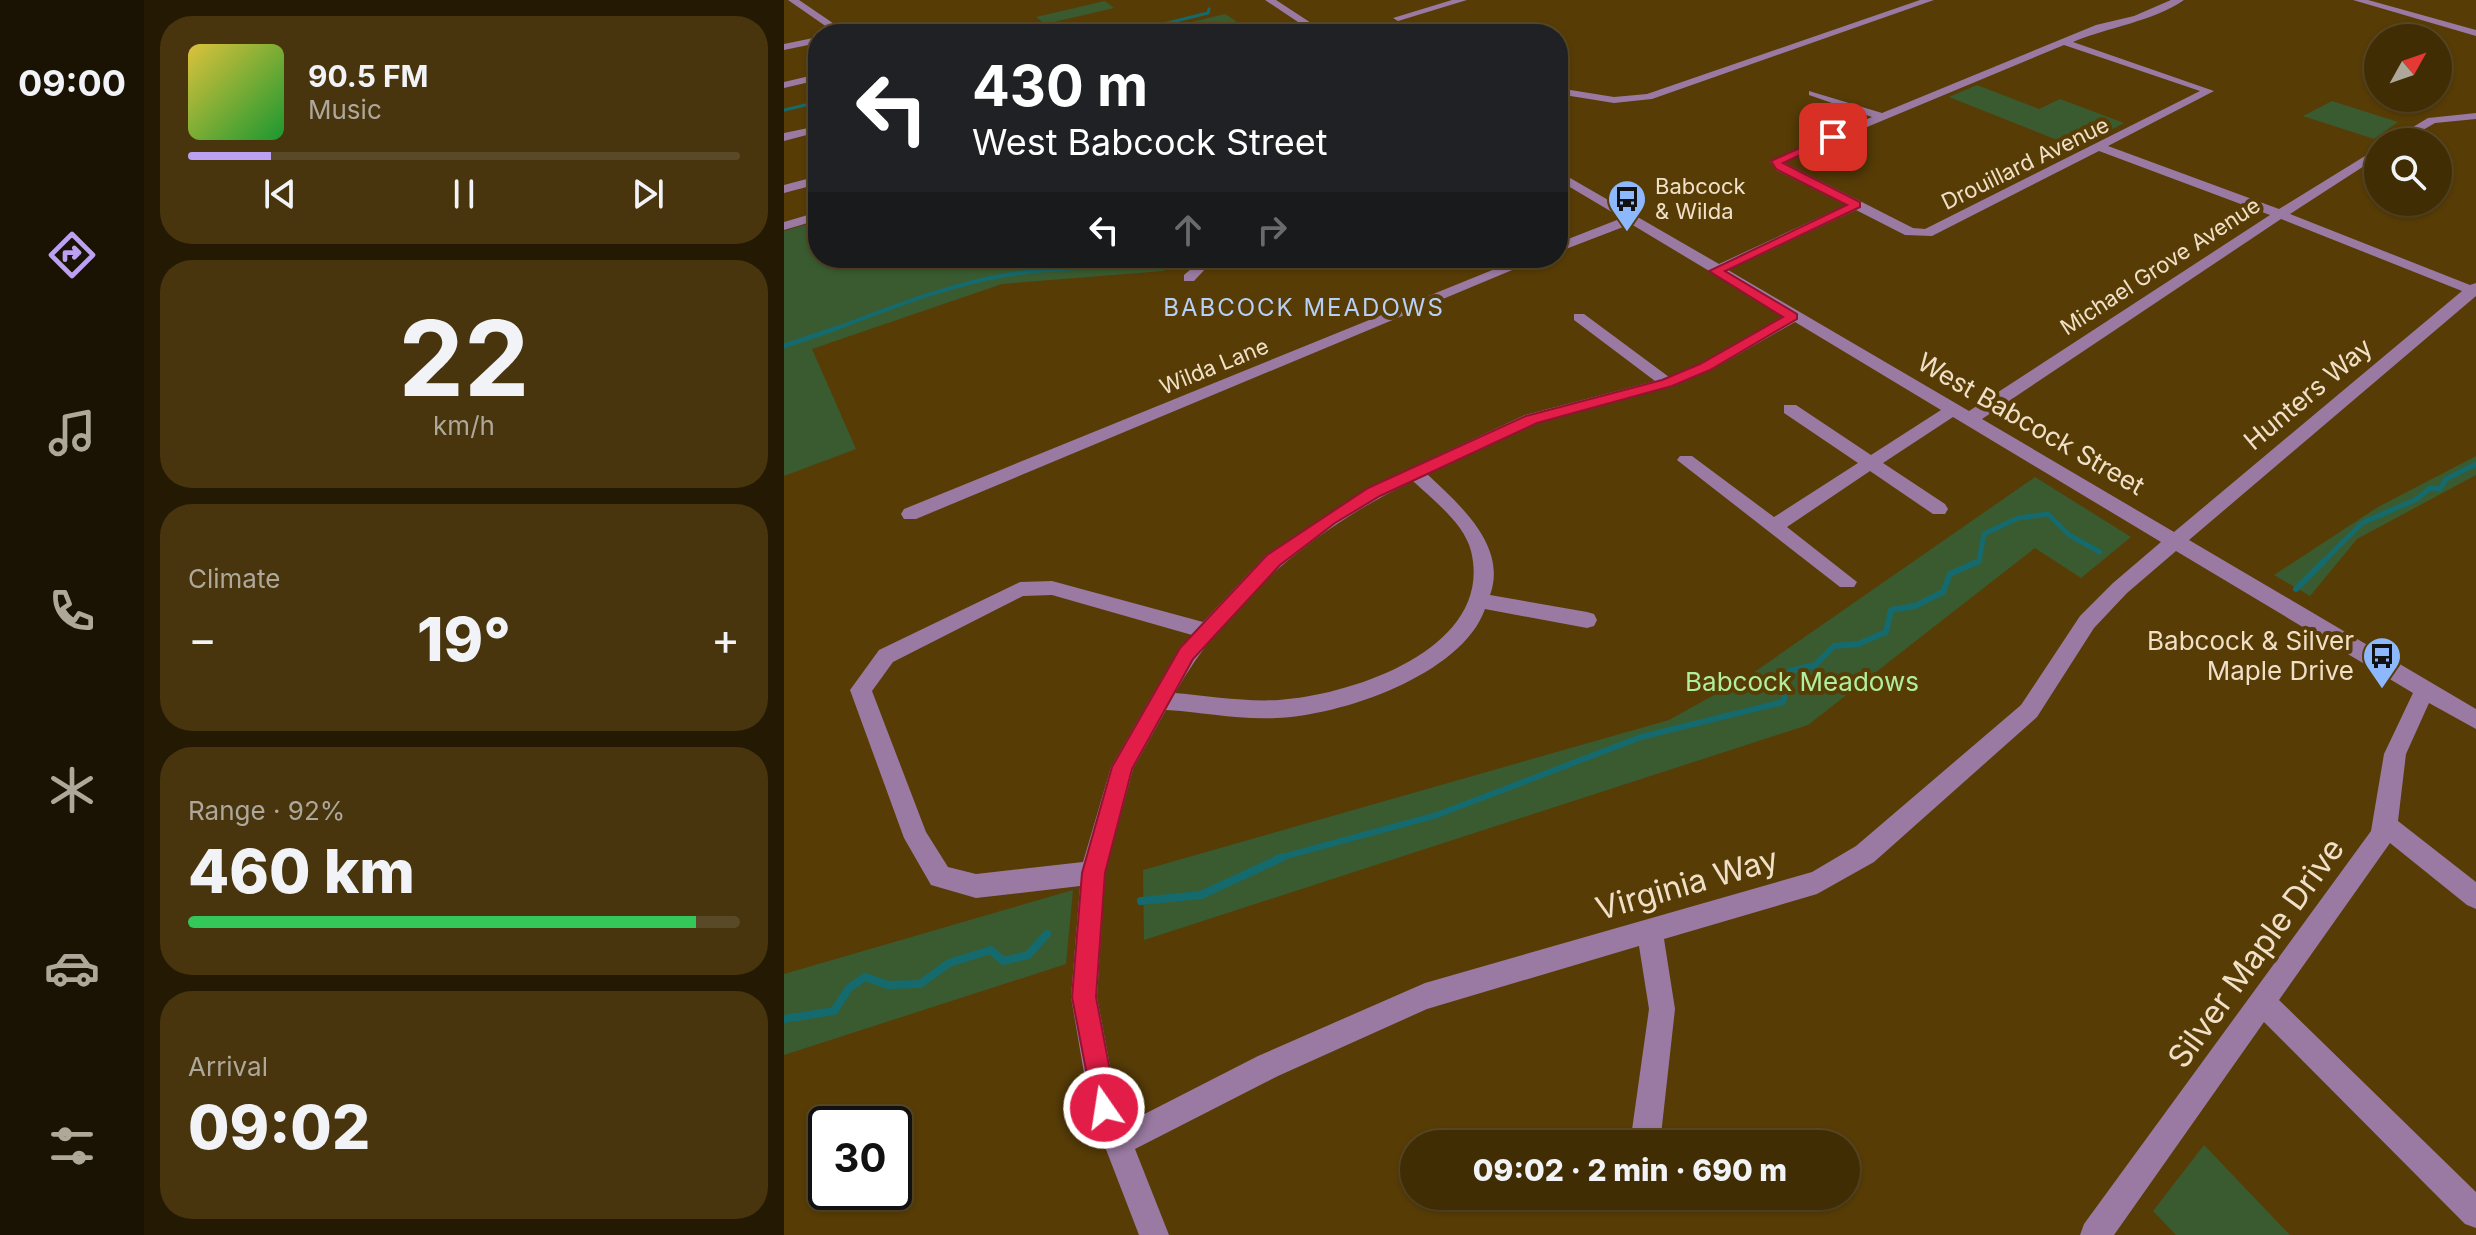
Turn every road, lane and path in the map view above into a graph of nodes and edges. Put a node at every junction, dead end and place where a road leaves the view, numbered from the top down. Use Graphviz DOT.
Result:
graph roads {
  1 [pos="1462,0"];
  2 [pos="1929,0"];
  3 [pos="2179,0"];
  4 [pos="2358,0"];
  5 [pos="1275,1"];
  6 [pos="797,4"];
  7 [pos="784,12"];
  8 [pos="1398,18"];
  9 [pos="828,24"];
  10 [pos="1308,24"];
  11 [pos="2476,33"];
  12 [pos="808,42"];
  13 [pos="2064,42"];
  14 [pos="784,47"];
  15 [pos="808,79"];
  16 [pos="784,85"];
  17 [pos="1568,93"];
  18 [pos="1813,93"];
  19 [pos="2476,116"];
  20 [pos="1882,117"];
  21 [pos="2418,128"];
  22 [pos="808,131"];
  23 [pos="784,137"];
  24 [pos="2101,148"];
  25 [pos="2364,161"];
  26 [pos="1568,181"];
  27 [pos="808,183"];
  28 [pos="784,189"];
  29 [pos="1856,205"];
  30 [pos="2278,214"];
  31 [pos="808,219"];
  32 [pos="1629,220"];
  33 [pos="784,226"];
  34 [pos="1568,244"];
  35 [pos="1198,268"];
  36 [pos="1510,268"];
  37 [pos="1715,271"];
  38 [pos="1189,278"];
  39 [pos="2475,290"];
  40 [pos="1579,317"];
  41 [pos="1793,317"];
  42 [pos="1667,383"];
  43 [pos="1790,409"];
  44 [pos="1960,415"];
  45 [pos="1686,460"];
  46 [pos="1871,463"];
  47 [pos="1414,472"];
  48 [pos="1939,509"];
  49 [pos="910,514"];
  50 [pos="1774,526"];
  51 [pos="2173,540"];
  52 [pos="1847,582"];
  53 [pos="1481,601"];
  54 [pos="1587,620"];
  55 [pos="1207,631"];
  56 [pos="2426,690"];
  57 [pos="1158,701"];
  58 [pos="2476,720"];
  59 [pos="2386,826"];
  60 [pos="1093,873"];
  61 [pos="2476,897"];
  62 [pos="1650,932"];
  63 [pos="2262,1002"];
  64 [pos="1647,1130"];
  65 [pos="1117,1143"];
  66 [pos="2476,1213"];
  67 [pos="1154,1235"];
  68 [pos="2095,1235"];
  1 -- 8 [label="street"];
  2 -- 17 [label="street"];
  3 -- 13 [label="street"];
  4 -- 11 [label="street"];
  5 -- 10 [label="street"];
  6 -- 7 [label="street"];
  6 -- 9 [label="street"];
  12 -- 14 [label="street"];
  13 -- 20 [label="street"];
  13 -- 24 [label="street, Drouillard Avenue"];
  15 -- 16 [label="street"];
  18 -- 20 [label="street"];
  19 -- 21 [label="street"];
  20 -- 29 [label="street, Drouillard Avenue"];
  22 -- 23 [label="street"];
  24 -- 29 [label="street, Drouillard Avenue"];
  24 -- 30 [label="street"];
  25 -- 30 [label="street, Michael Grove Avenue"];
  26 -- 32 [label="street, West Babcock Street"];
  27 -- 28 [label="street"];
  29 -- 37 [label="street"];
  30 -- 39 [label="street"];
  30 -- 44 [label="street, Michael Grove Avenue"];
  31 -- 33 [label="street"];
  32 -- 34 [label="street"];
  32 -- 37 [label="street, West Babcock Street"];
  35 -- 38 [label="street"];
  36 -- 49 [label="street, Wilda Lane"];
  37 -- 41 [label="street, West Babcock Street"];
  39 -- 51 [label="street, Hunters Way"];
  40 -- 42 [label="street"];
  41 -- 42 [label="street"];
  41 -- 44 [label="street, West Babcock Street"];
  42 -- 47 [label="street"];
  43 -- 46 [label="street"];
  44 -- 46 [label="street, Michael Grove Avenue"];
  44 -- 51 [label="street, West Babcock Street"];
  45 -- 50 [label="street"];
  46 -- 48 [label="street"];
  46 -- 50 [label="street, Michael Grove Avenue"];
  47 -- 53 [label="street"];
  47 -- 55 [label="street"];
  50 -- 52 [label="street"];
  51 -- 56 [label="street, West Babcock Street"];
  51 -- 62 [label="street, Virginia Way"];
  53 -- 54 [label="street"];
  53 -- 57 [label="street"];
  55 -- 57 [label="street"];
  55 -- 60 [label="street"];
  56 -- 58 [label="street, West Babcock Street"];
  56 -- 59 [label="street, Silver Maple Drive"];
  57 -- 60 [label="street"];
  59 -- 61 [label="street"];
  59 -- 63 [label="street, Silver Maple Drive"];
  60 -- 65 [label="street"];
  62 -- 64 [label="street"];
  62 -- 65 [label="street, Virginia Way"];
  63 -- 66 [label="street"];
  63 -- 68 [label="street, Silver Maple Drive"];
  65 -- 67 [label="street"];
}
